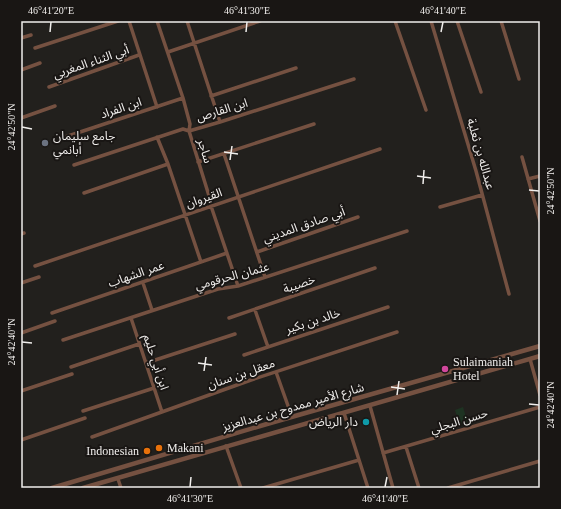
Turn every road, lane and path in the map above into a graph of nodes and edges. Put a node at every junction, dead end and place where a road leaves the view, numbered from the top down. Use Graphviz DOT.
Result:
graph roads {
  1 [pos="118,21"];
  2 [pos="128,21"];
  3 [pos="157,21"];
  4 [pos="186,21"];
  5 [pos="260,21"];
  6 [pos="395,21"];
  7 [pos="431,21"];
  8 [pos="457,21"];
  9 [pos="501,21"];
  10 [pos="31,35"];
  11 [pos="21,38"];
  12 [pos="194,44"];
  13 [pos="35,48"];
  14 [pos="168,52"];
  15 [pos="139,55"];
  16 [pos="40,64"];
  17 [pos="296,68"];
  18 [pos="21,70"];
  19 [pos="354,79"];
  20 [pos="519,79"];
  21 [pos="49,87"];
  22 [pos="481,92"];
  23 [pos="211,96"];
  24 [pos="183,98"];
  25 [pos="55,106"];
  26 [pos="157,107"];
  27 [pos="426,110"];
  28 [pos="21,118"];
  29 [pos="220,122"];
  30 [pos="314,124"];
  31 [pos="189,131"];
  32 [pos="66,137"];
  33 [pos="157,138"];
  34 [pos="380,149"];
  35 [pos="224,154"];
  36 [pos="522,157"];
  37 [pos="198,162"];
  38 [pos="168,164"];
  39 [pos="74,165"];
  40 [pos="540,176"];
  41 [pos="528,179"];
  42 [pos="84,193"];
  43 [pos="482,195"];
  44 [pos="238,197"];
  45 [pos="211,206"];
  46 [pos="440,207"];
  47 [pos="185,214"];
  48 [pos="358,217"];
  49 [pos="540,221"];
  50 [pos="407,231"];
  51 [pos="257,252"];
  52 [pos="227,253"];
  53 [pos="201,262"];
  54 [pos="35,266"];
  55 [pos="375,268"];
  56 [pos="39,277"];
  57 [pos="265,277"];
  58 [pos="21,283"];
  59 [pos="143,283"];
  60 [pos="238,286"];
  61 [pos="509,294"];
  62 [pos="388,307"];
  63 [pos="152,310"];
  64 [pos="255,310"];
  65 [pos="52,313"];
  66 [pos="131,318"];
  67 [pos="229,318"];
  68 [pos="55,321"];
  69 [pos="397,332"];
  70 [pos="21,333"];
  71 [pos="235,334"];
  72 [pos="63,340"];
  73 [pos="139,344"];
  74 [pos="540,346"];
  75 [pos="268,347"];
  76 [pos="244,355"];
  77 [pos="540,356"];
  78 [pos="530,359"];
  79 [pos="146,363"];
  80 [pos="71,368"];
  81 [pos="276,372"];
  82 [pos="72,374"];
  83 [pos="154,388"];
  84 [pos="21,391"];
  85 [pos="540,395"];
  86 [pos="370,406"];
  87 [pos="540,407"];
  88 [pos="83,411"];
  89 [pos="162,412"];
  90 [pos="344,413"];
  91 [pos="292,417"];
  92 [pos="85,418"];
  93 [pos="92,437"];
  94 [pos="21,440"];
  95 [pos="226,446"];
  96 [pos="406,447"];
  97 [pos="383,453"];
  98 [pos="359,460"];
  99 [pos="540,461"];
  100 [pos="118,479"];
  101 [pos="52,488"];
  102 [pos="83,488"];
  103 [pos="121,488"];
  104 [pos="241,488"];
  105 [pos="263,488"];
  106 [pos="368,488"];
  107 [pos="393,488"];
  108 [pos="419,488"];
  109 [pos="448,488"];
  1 -- 13 [label="street"];
  2 -- 15 [label="street"];
  3 -- 14 [label="street, ساجر"];
  4 -- 12 [label="street"];
  5 -- 12 [label="street"];
  6 -- 27 [label="street"];
  7 -- 43 [label="street, عبدالله بن ثعلبة"];
  8 -- 22 [label="street"];
  9 -- 20 [label="street"];
  10 -- 11 [label="street"];
  12 -- 14 [label="street"];
  12 -- 23 [label="street"];
  14 -- 24 [label="street, ساجر"];
  15 -- 21 [label="street, أبي الثناء المغربي"];
  15 -- 26 [label="street"];
  16 -- 18 [label="street"];
  17 -- 23 [label="street"];
  19 -- 29 [label="street, ابن القارص"];
  23 -- 29 [label="street"];
  24 -- 26 [label="street, ابن الفراد"];
  24 -- 31 [label="street, ساجر"];
  25 -- 28 [label="street"];
  26 -- 32 [label="street, ابن الفراد"];
  29 -- 31 [label="street, ابن القارص"];
  30 -- 35 [label="street"];
  31 -- 33 [label="street, ابن القارص"];
  31 -- 37 [label="street, ساجر"];
  33 -- 38 [label="street"];
  33 -- 39 [label="street, ابن القارص"];
  34 -- 44 [label="street, القيروان"];
  35 -- 37 [label="street"];
  35 -- 44 [label="street"];
  36 -- 41 [label="street"];
  37 -- 45 [label="street, ساجر"];
  38 -- 42 [label="street"];
  38 -- 47 [label="street"];
  40 -- 41 [label="street"];
  41 -- 49 [label="street"];
  43 -- 46 [label="street"];
  43 -- 61 [label="street, عبدالله بن ثعلبة"];
  44 -- 45 [label="street, القيروان"];
  44 -- 51 [label="street"];
  45 -- 47 [label="street, القيروان"];
  45 -- 52 [label="street, ساجر"];
  47 -- 53 [label="street"];
  47 -- 54 [label="street, القيروان"];
  48 -- 51 [label="street, أبي صادق المديني"];
  50 -- 57 [label="street, عثمان الحرقومي"];
  51 -- 57 [label="street"];
  52 -- 53 [label="street, عمر الشهاب"];
  52 -- 60 [label="street, ساجر"];
  53 -- 59 [label="street, عمر الشهاب"];
  55 -- 64 [label="street, خصيبة"];
  56 -- 58 [label="street"];
  57 -- 60 [label="street, عثمان الحرقومي"];
  59 -- 63 [label="street"];
  59 -- 65 [label="street, عمر الشهاب"];
  60 -- 63 [label="street, عثمان الحرقومي"];
  62 -- 75 [label="street, خالد بن بكير"];
  63 -- 66 [label="street, عثمان الحرقومي"];
  64 -- 67 [label="street, خصيبة"];
  64 -- 75 [label="street"];
  66 -- 72 [label="street, عثمان الحرقومي"];
  66 -- 73 [label="street, ابن أبي حليم"];
  68 -- 70 [label="street"];
  69 -- 81 [label="street, معقل بن سنان"];
  71 -- 79 [label="street"];
  73 -- 79 [label="street, ابن أبي حليم"];
  73 -- 80 [label="street"];
  74 -- 91 [label="street, شارع الأمير ممدوح بن عبدالعزيز"];
  75 -- 76 [label="street, خالد بن بكير"];
  77 -- 78 [label="street, شارع الأمير ممدوح بن عبدالعزيز"];
  78 -- 85 [label="street"];
  78 -- 86 [label="street, شارع الأمير ممدوح بن عبدالعزيز"];
  79 -- 83 [label="street, ابن أبي حليم"];
  81 -- 89 [label="street, معقل بن سنان"];
  81 -- 91 [label="street"];
  82 -- 84 [label="street"];
  83 -- 88 [label="street"];
  83 -- 89 [label="street, ابن أبي حليم"];
  86 -- 90 [label="street, شارع الأمير ممدوح بن عبدالعزيز"];
  86 -- 97 [label="street"];
  87 -- 96 [label="street, حسن البجلي"];
  89 -- 93 [label="street, معقل بن سنان"];
  90 -- 95 [label="street, شارع الأمير ممدوح بن عبدالعزيز"];
  90 -- 98 [label="street"];
  91 -- 101 [label="street, شارع الأمير ممدوح بن عبدالعزيز"];
  92 -- 94 [label="street"];
  95 -- 100 [label="street, شارع الأمير ممدوح بن عبدالعزيز"];
  95 -- 104 [label="street"];
  96 -- 97 [label="street, حسن البجلي"];
  96 -- 108 [label="street"];
  97 -- 107 [label="street"];
  98 -- 105 [label="street"];
  98 -- 106 [label="street"];
  99 -- 109 [label="street"];
  100 -- 102 [label="street, شارع الأمير ممدوح بن عبدالعزيز"];
  100 -- 103 [label="street"];
}
